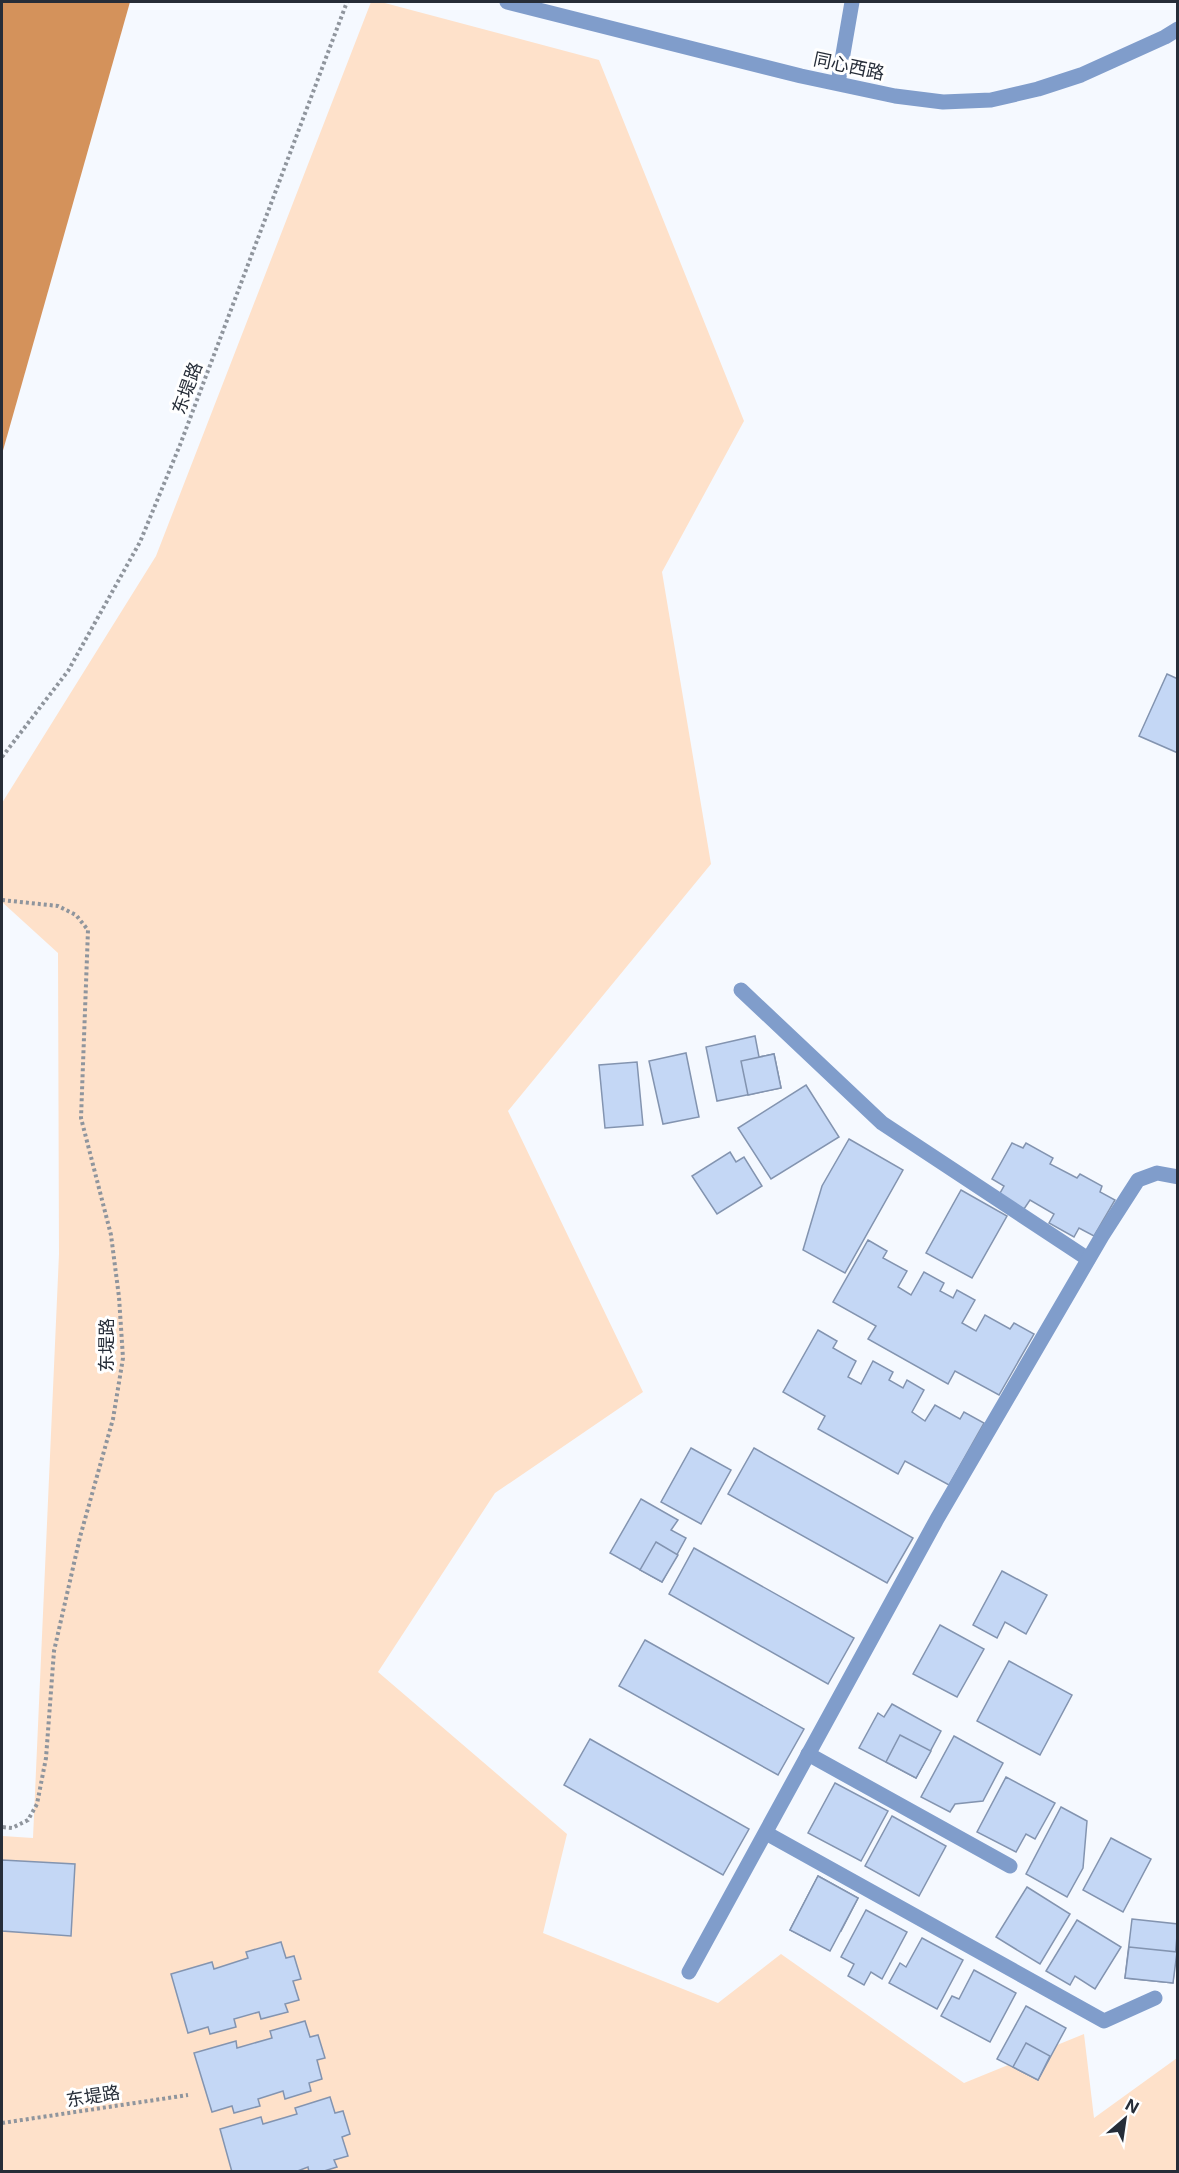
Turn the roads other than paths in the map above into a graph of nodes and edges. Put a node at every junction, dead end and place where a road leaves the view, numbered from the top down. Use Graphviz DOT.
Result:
graph roads {
  1 [pos="507,2"];
  2 [pos="852,2"];
  3 [pos="1178,29"];
  4 [pos="837,83"];
  5 [pos="741,990"];
  6 [pos="1178,1177"];
  7 [pos="1088,1259"];
  8 [pos="808,1755"];
  9 [pos="766,1833"];
  10 [pos="1010,1866"];
  11 [pos="689,1972"];
  12 [pos="1155,1998"];
  1 -- 4 [label="street, 同心西路"];
  2 -- 4 [label="street"];
  3 -- 4 [label="street, 同心西路"];
  5 -- 7 [label="street"];
  6 -- 7 [label="street"];
  7 -- 8 [label="street"];
  8 -- 9 [label="street"];
  8 -- 10 [label="street"];
  9 -- 11 [label="street"];
  9 -- 12 [label="street"];
}
